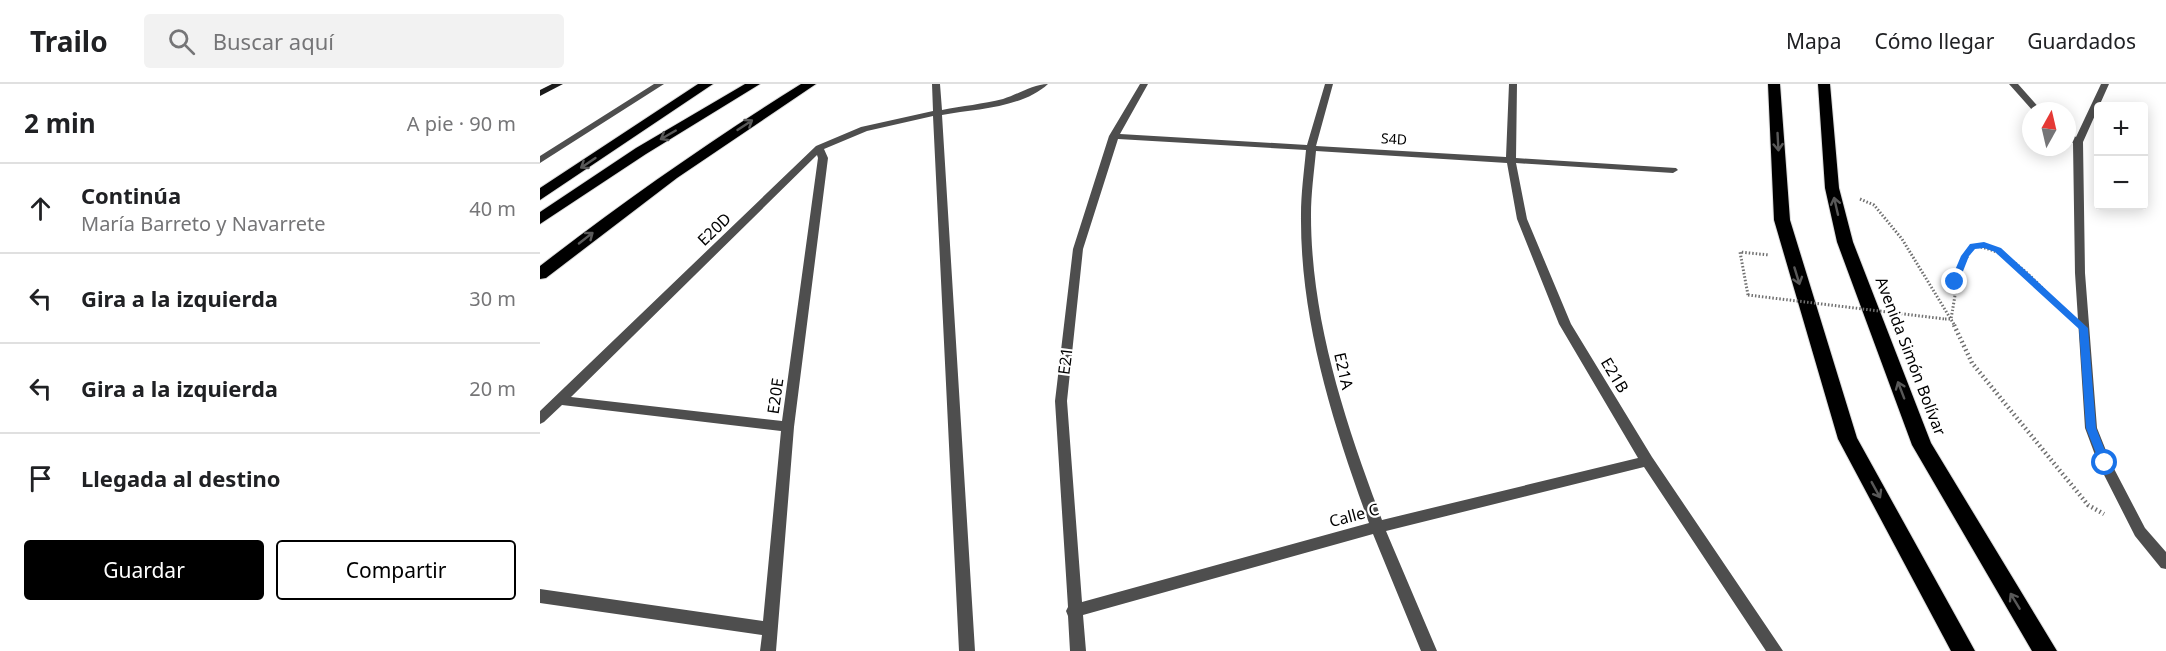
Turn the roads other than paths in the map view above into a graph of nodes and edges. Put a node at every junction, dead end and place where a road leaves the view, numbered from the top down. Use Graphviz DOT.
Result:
graph roads {
  1 [pos="559,84"];
  2 [pos="660,84"];
  3 [pos="707,84"];
  4 [pos="754,84"];
  5 [pos="810,84"];
  6 [pos="936,84"];
  7 [pos="1044,84"];
  8 [pos="1144,84"];
  9 [pos="1329,84"];
  10 [pos="1513,84"];
  11 [pos="1774,84"];
  12 [pos="1824,84"];
  13 [pos="2013,84"];
  14 [pos="2105,84"];
  15 [pos="540,93"];
  16 [pos="2030,102"];
  17 [pos="939,112"];
  18 [pos="1114,136"];
  19 [pos="2078,142"];
  20 [pos="819,148"];
  21 [pos="1311,148"];
  22 [pos="540,160"];
  23 [pos="1511,160"];
  24 [pos="1673,170"];
  25 [pos="540,195"];
  26 [pos="540,219"];
  27 [pos="540,274"];
  28 [pos="559,400"];
  29 [pos="540,419"];
  30 [pos="788,427"];
  31 [pos="1647,461"];
  32 [pos="1377,527"];
  33 [pos="2166,562"];
  34 [pos="540,596"];
  35 [pos="1073,610"];
  36 [pos="771,629"];
  37 [pos="768,651"];
  38 [pos="967,651"];
  39 [pos="1078,651"];
  40 [pos="1429,651"];
  41 [pos="1775,651"];
  42 [pos="1963,651"];
  43 [pos="2045,651"];
  1 -- 15 [label="street"];
  2 -- 22 [label="street"];
  3 -- 25 [label="highway, one-way"];
  4 -- 26 [label="highway, one-way"];
  27 -- 5 [label="highway, one-way"];
  6 -- 17 [label="street"];
  7 -- 17 [label="street, E20D"];
  8 -- 18 [label="street, E21"];
  9 -- 21 [label="street, E21A"];
  10 -- 23 [label="street, E21B"];
  11 -- 42 [label="highway, one-way"];
  43 -- 12 [label="highway, Avenida Simón Bolívar, one-way"];
  13 -- 16 [label="street"];
  14 -- 19 [label="street"];
  17 -- 20 [label="street, E20D"];
  17 -- 38 [label="street"];
  18 -- 21 [label="street, S4D"];
  18 -- 35 [label="street, E21"];
  19 -- 33 [label="street"];
  20 -- 28 [label="street, E20D"];
  20 -- 30 [label="street, E20E"];
  21 -- 23 [label="street, S4D"];
  21 -- 32 [label="street, E21A"];
  23 -- 24 [label="street, S4D"];
  23 -- 31 [label="street, E21B"];
  28 -- 29 [label="street, E20D"];
  28 -- 30 [label="street"];
  30 -- 36 [label="street, E20E"];
  31 -- 32 [label="street, Calle C"];
  31 -- 41 [label="street, E21B"];
  32 -- 35 [label="street, Calle C"];
  32 -- 40 [label="street, E21A"];
  34 -- 36 [label="street"];
  35 -- 39 [label="street, E21"];
  36 -- 37 [label="street, E20E"];
}
